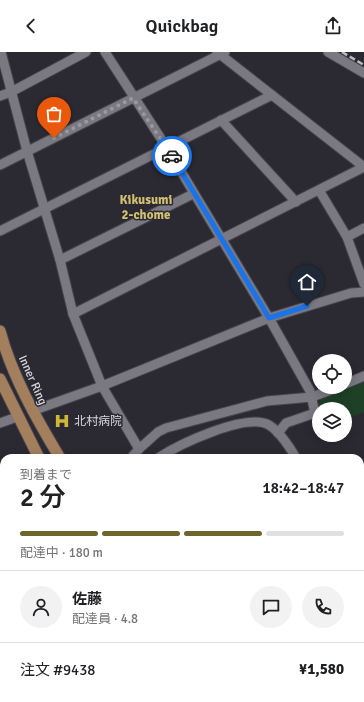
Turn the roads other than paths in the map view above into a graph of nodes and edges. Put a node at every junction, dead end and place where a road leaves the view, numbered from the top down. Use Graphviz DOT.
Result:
graph roads {
  1 [pos="1,52"];
  2 [pos="86,52"];
  3 [pos="105,52"];
  4 [pos="328,52"];
  5 [pos="221,53"];
  6 [pos="364,73"];
  7 [pos="11,92"];
  8 [pos="272,95"];
  9 [pos="0,96"];
  10 [pos="133,98"];
  11 [pos="221,120"];
  12 [pos="167,148"];
  13 [pos="27,151"];
  14 [pos="0,165"];
  15 [pos="364,167"];
  16 [pos="319,190"];
  17 [pos="193,194"];
  18 [pos="296,202"];
  19 [pos="44,209"];
  20 [pos="364,228"];
  21 [pos="0,231"];
  22 [pos="347,237"];
  23 [pos="220,240"];
  24 [pos="60,260"];
  25 [pos="364,284"];
  26 [pos="364,292"];
  27 [pos="73,314"];
  28 [pos="269,318"];
  29 [pos="0,331"];
  30 [pos="364,376"];
  31 [pos="0,379"];
  32 [pos="352,381"];
  33 [pos="102,386"];
  34 [pos="320,394"];
  35 [pos="312,397"];
  36 [pos="32,411"];
  37 [pos="17,417"];
  38 [pos="0,423"];
  39 [pos="278,433"];
  40 [pos="139,450"];
  41 [pos="37,454"];
  42 [pos="58,454"];
  43 [pos="135,454"];
  44 [pos="166,454"];
  45 [pos="293,454"];
  1 -- 7 [label="street"];
  2 -- 7 [label="street"];
  3 -- 10 [label="street"];
  4 -- 6 [label="street"];
  5 -- 8 [label="street"];
  5 -- 10 [label="street"];
  7 -- 9 [label="street"];
  7 -- 13 [label="street"];
  8 -- 11 [label="street"];
  8 -- 15 [label="street"];
  10 -- 12 [label="street"];
  10 -- 13 [label="street"];
  11 -- 12 [label="street"];
  11 -- 18 [label="street"];
  12 -- 17 [label="street"];
  12 -- 19 [label="street"];
  13 -- 14 [label="street"];
  13 -- 19 [label="street"];
  15 -- 16 [label="street"];
  16 -- 18 [label="street"];
  16 -- 22 [label="street"];
  17 -- 23 [label="street"];
  17 -- 24 [label="street"];
  18 -- 23 [label="street"];
  19 -- 21 [label="street"];
  19 -- 24 [label="street"];
  20 -- 22 [label="street"];
  22 -- 25 [label="street"];
  23 -- 27 [label="street"];
  23 -- 28 [label="street"];
  24 -- 27 [label="street"];
  26 -- 28 [label="street"];
  27 -- 33 [label="street"];
  28 -- 33 [label="street"];
  28 -- 35 [label="street"];
  29 -- 36 [label="main road, Inner Ring"];
  30 -- 32 [label="street"];
  31 -- 37 [label="main road"];
  33 -- 36 [label="street"];
  33 -- 40 [label="street"];
  34 -- 35 [label="street"];
  35 -- 39 [label="street"];
  35 -- 40 [label="street"];
  36 -- 42 [label="main road, Inner Ring"];
  37 -- 38 [label="street"];
  37 -- 41 [label="main road"];
  39 -- 44 [label="street"];
  39 -- 45 [label="street"];
  40 -- 43 [label="street"];
}
